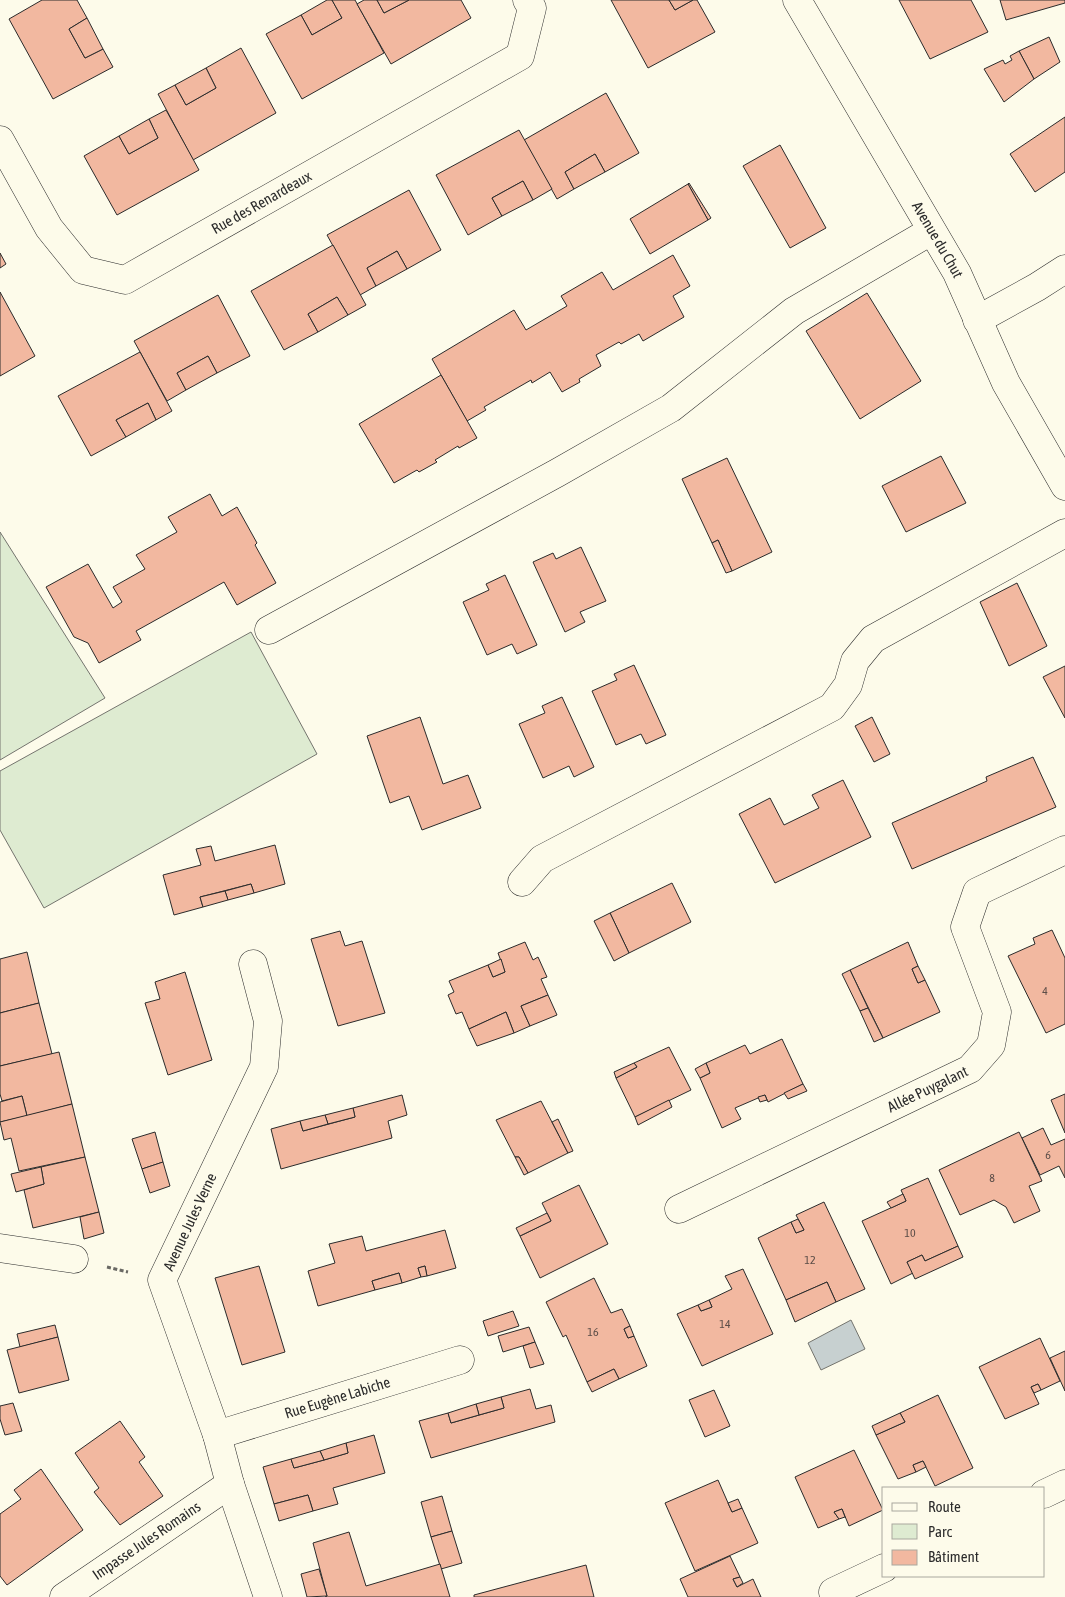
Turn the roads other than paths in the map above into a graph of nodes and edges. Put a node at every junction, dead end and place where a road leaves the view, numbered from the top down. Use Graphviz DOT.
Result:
graph roads {
  1 [pos="527,0"];
  2 [pos="797,0"];
  3 [pos="0,140"];
  4 [pos="931,231"];
  5 [pos="1065,269"];
  6 [pos="977,320"];
  7 [pos="1065,486"];
  8 [pos="1065,533"];
  9 [pos="269,630"];
  10 [pos="1065,850"];
  11 [pos="522,882"];
  12 [pos="253,964"];
  13 [pos="679,1209"];
  14 [pos="0,1248"];
  15 [pos="74,1259"];
  16 [pos="460,1360"];
  17 [pos="216,1435"];
  18 [pos="230,1484"];
  19 [pos="1065,1484"];
  20 [pos="1045,1494"];
  21 [pos="882,1569"];
  22 [pos="64,1597"];
  23 [pos="268,1597"];
  24 [pos="834,1597"];
  1 -- 3 [label="street, Rue des Renardeaux"];
  2 -- 4 [label="street, Avenue du Chut"];
  4 -- 6 [label="street, Avenue du Chut"];
  4 -- 9 [label="street"];
  5 -- 6 [label="street"];
  6 -- 7 [label="street, Avenue du Chut"];
  8 -- 11 [label="street"];
  10 -- 13 [label="street, Allée Puygalant"];
  12 -- 17 [label="street, Avenue Jules Verne"];
  14 -- 15 [label="street"];
  16 -- 17 [label="street, Rue Eugène Labiche"];
  17 -- 18 [label="street, Avenue Jules Verne"];
  18 -- 22 [label="street, Impasse Jules Romains"];
  18 -- 23 [label="street, Avenue Jules Verne"];
  19 -- 20 [label="street"];
  21 -- 24 [label="street"];
}
